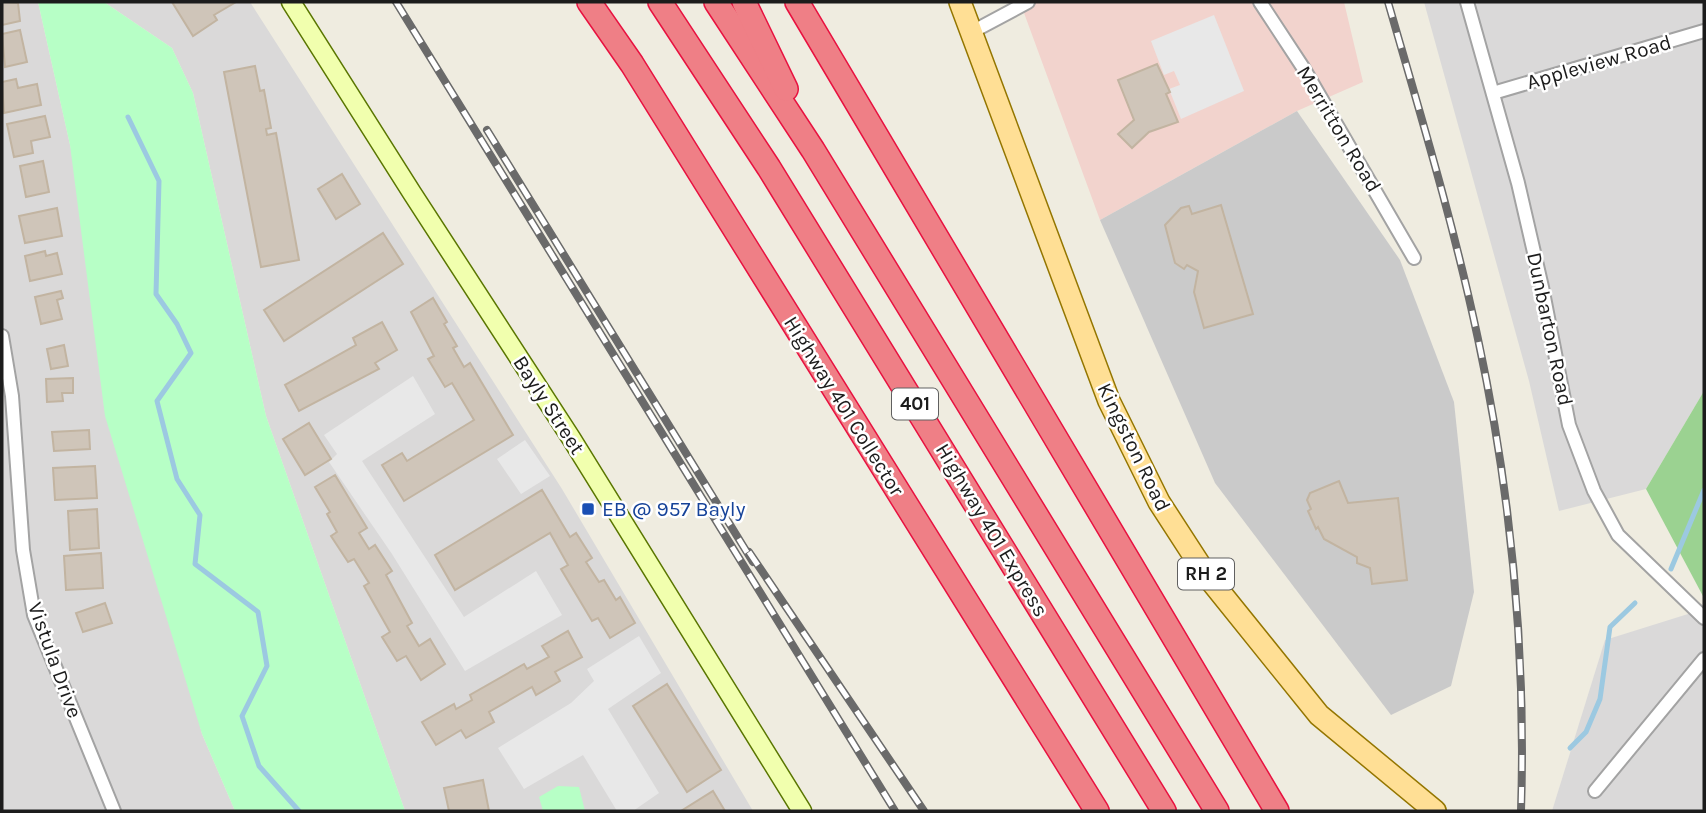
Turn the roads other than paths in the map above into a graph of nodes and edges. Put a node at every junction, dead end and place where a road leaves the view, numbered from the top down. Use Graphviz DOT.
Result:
graph roads {
  1 [pos="291,2"];
  2 [pos="589,2"];
  3 [pos="660,2"];
  4 [pos="716,2"];
  5 [pos="744,2"];
  6 [pos="797,2"];
  7 [pos="960,2"];
  8 [pos="1028,2"];
  9 [pos="1260,2"];
  10 [pos="1466,2"];
  11 [pos="1704,31"];
  12 [pos="970,33"];
  13 [pos="1493,93"];
  14 [pos="813,150"];
  15 [pos="1414,258"];
  16 [pos="2,336"];
  17 [pos="3,352"];
  18 [pos="1704,618"];
  19 [pos="1704,659"];
  20 [pos="1595,791"];
  21 [pos="114,811"];
  22 [pos="802,811"];
  23 [pos="1097,811"];
  24 [pos="1164,811"];
  25 [pos="1217,811"];
  26 [pos="1278,811"];
  27 [pos="1435,811"];
  1 -- 22 [label="main road, Bayly Street"];
  2 -- 23 [label="highway, Highway 401 Collector"];
  3 -- 24 [label="highway, Highway 401 Express / 401"];
  4 -- 14 [label="highway, 401"];
  5 -- 14 [label="highway"];
  6 -- 26 [label="highway"];
  7 -- 12 [label="main road, Kingston Road / RH 2"];
  8 -- 12 [label="street"];
  9 -- 15 [label="street, Merritton Road"];
  10 -- 13 [label="street, Dunbarton Road"];
  11 -- 13 [label="street, Appleview Road"];
  12 -- 27 [label="main road, Kingston Road / RH 2"];
  13 -- 18 [label="street, Dunbarton Road"];
  14 -- 25 [label="highway, 401"];
  16 -- 17 [label="street, Vistula Drive"];
  17 -- 21 [label="street, Vistula Drive"];
  19 -- 20 [label="street"];
}
